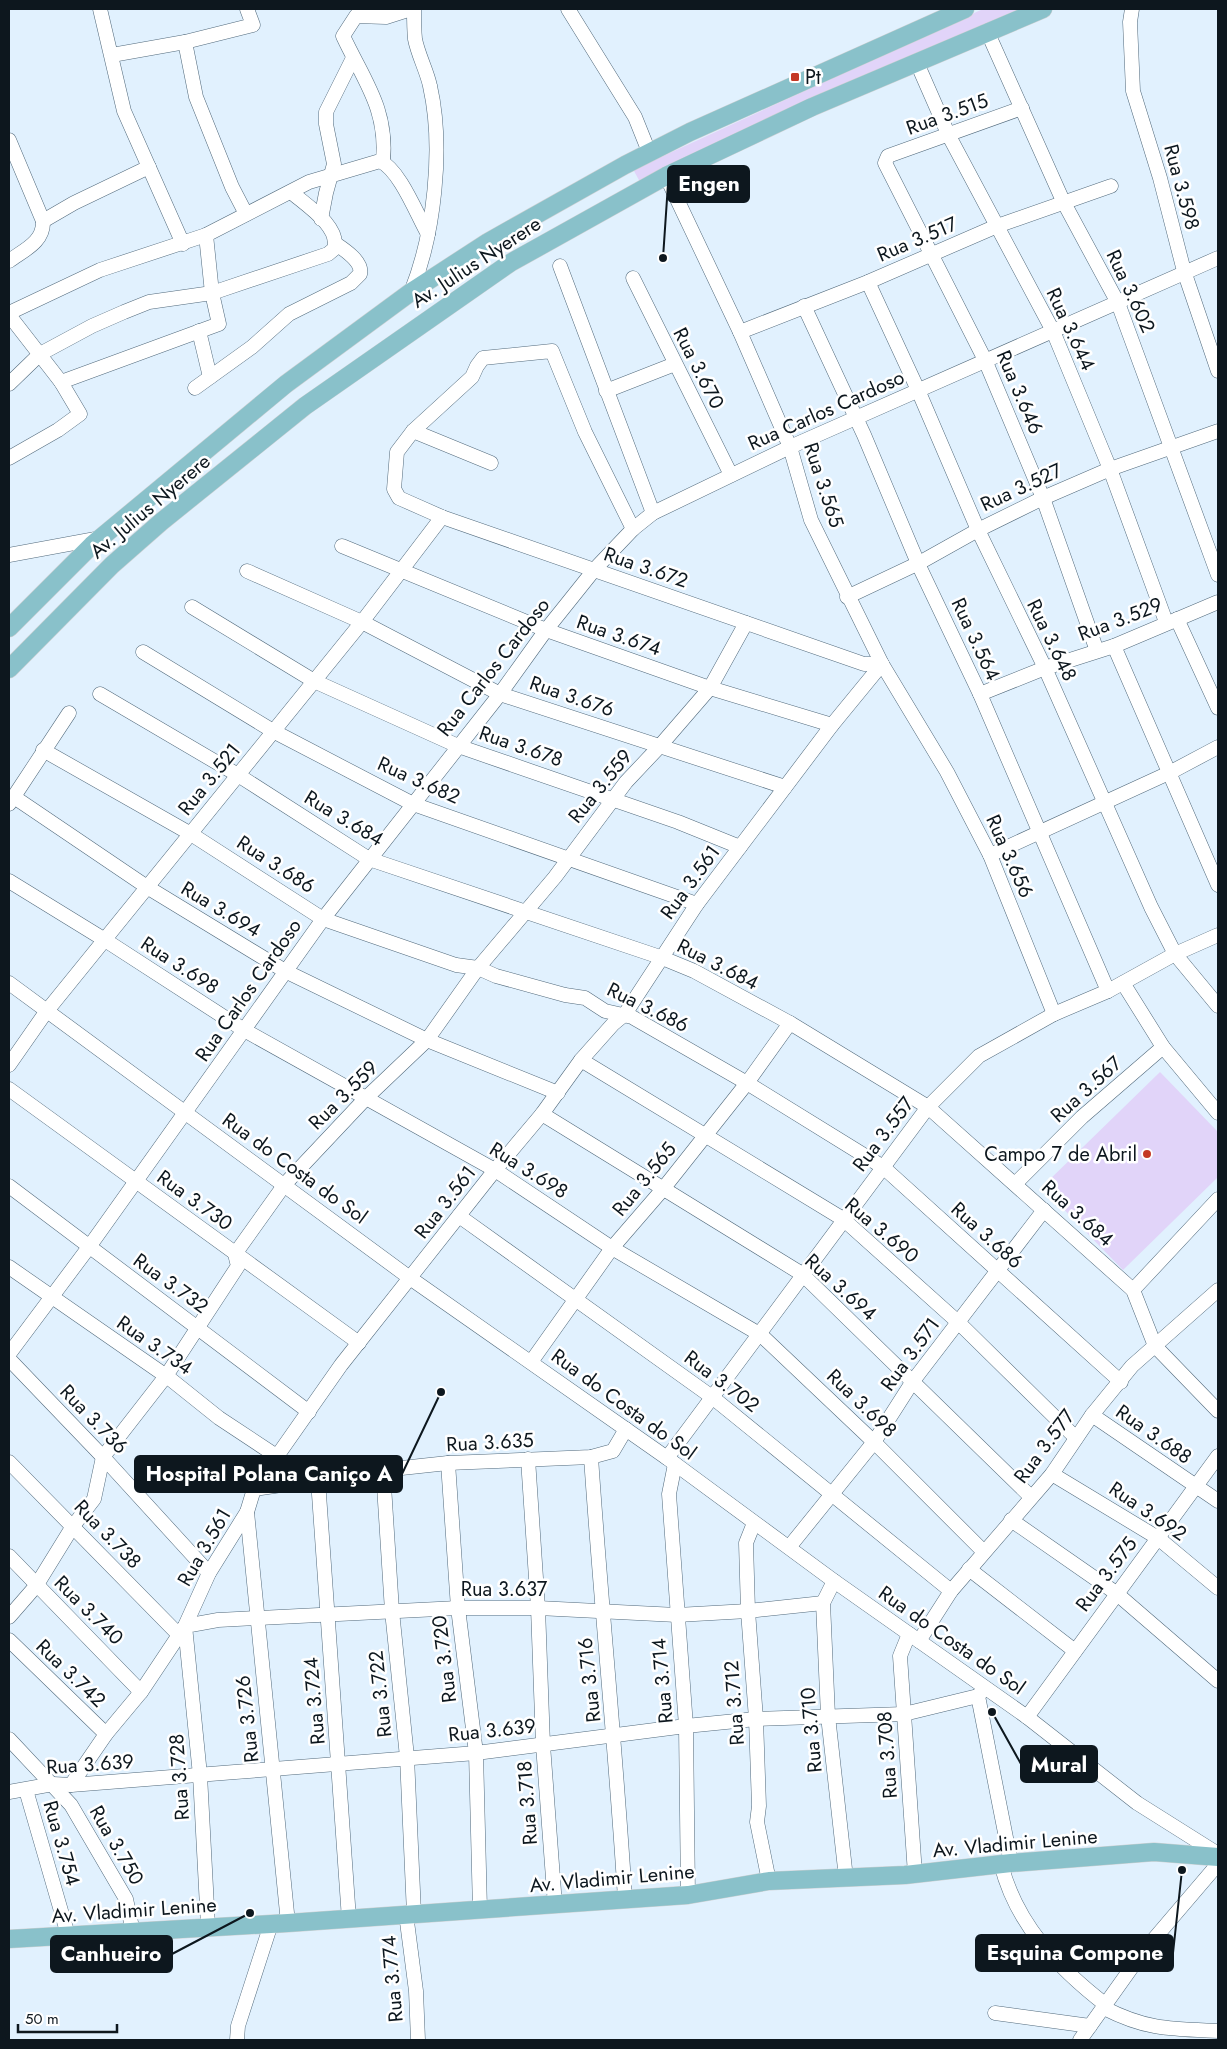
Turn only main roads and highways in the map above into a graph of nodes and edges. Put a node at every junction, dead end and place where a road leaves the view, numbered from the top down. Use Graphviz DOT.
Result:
graph roads {
  1 [pos="965,9"];
  2 [pos="1043,9"];
  3 [pos="625,165"];
  4 [pos="639,189"];
  5 [pos="9,628"];
  6 [pos="9,669"];
  7 [pos="1218,1855"];
  8 [pos="9,1939"];
  1 -- 3 [label="main road, Av. Julius Nyerere"];
  2 -- 4 [label="main road, Av. Julius Nyerere"];
  3 -- 4 [label="main road"];
  3 -- 5 [label="main road, Av. Julius Nyerere"];
  4 -- 6 [label="main road, Av. Julius Nyerere"];
  7 -- 8 [label="main road, Av. Vladimir Lenine"];
}
